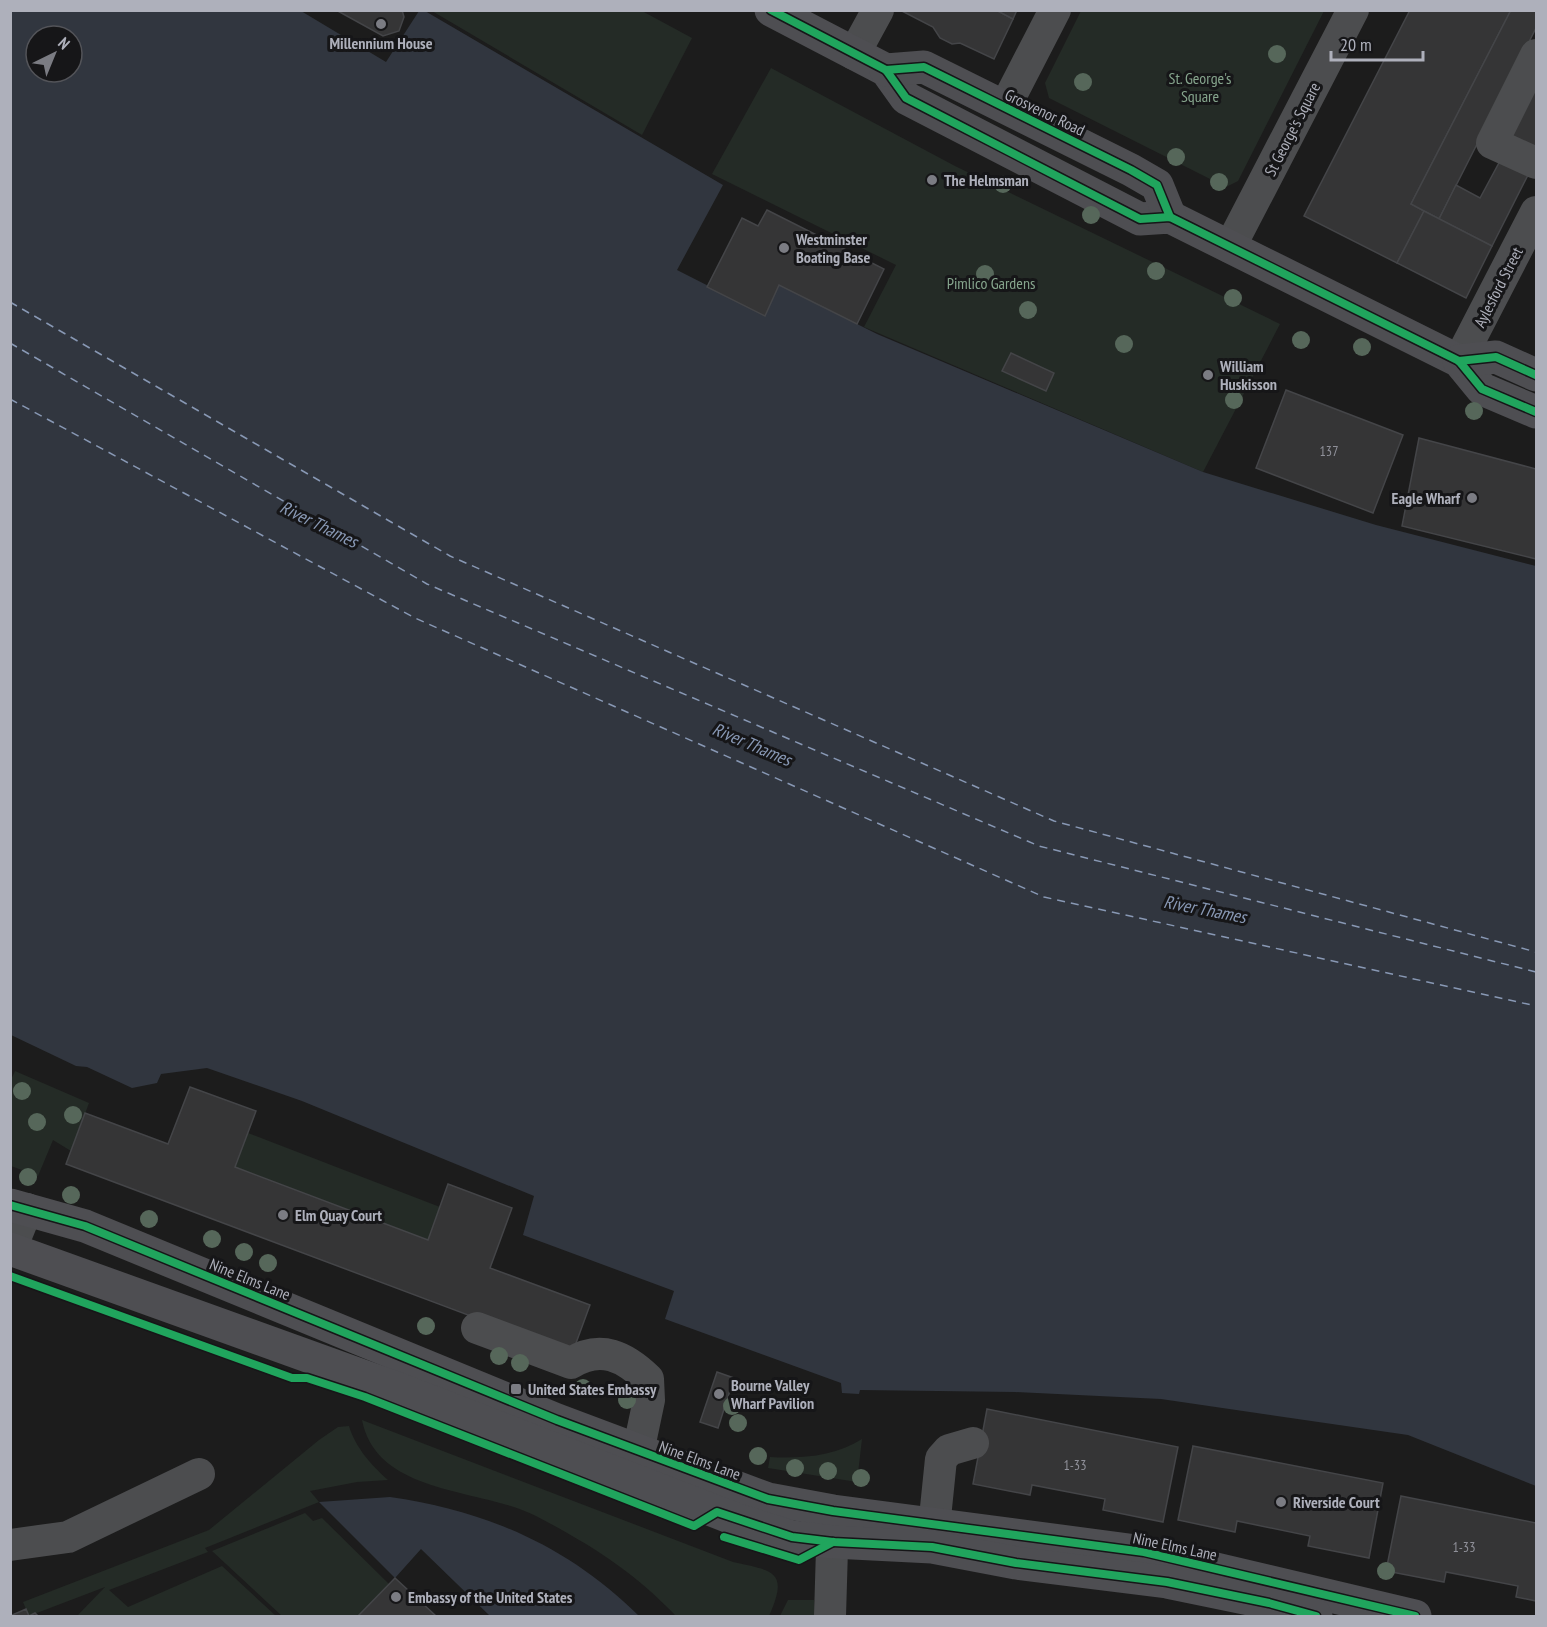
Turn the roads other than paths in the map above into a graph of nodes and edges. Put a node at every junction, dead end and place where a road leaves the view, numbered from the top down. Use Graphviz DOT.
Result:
graph roads {
  1 [pos="771,10"];
  2 [pos="878,10"];
  3 [pos="1055,10"];
  4 [pos="1353,10"];
  5 [pos="854,54"];
  6 [pos="1536,55"];
  7 [pos="886,70"];
  8 [pos="1005,107"];
  9 [pos="1536,163"];
  10 [pos="1536,212"];
  11 [pos="1170,217"];
  12 [pos="1230,247"];
  13 [pos="1459,361"];
  14 [pos="1536,375"];
  15 [pos="1536,412"];
  16 [pos="19,1207"];
  17 [pos="11,1250"];
  18 [pos="477,1328"];
  19 [pos="973,1443"];
  20 [pos="635,1465"];
  21 [pos="199,1474"];
  22 [pos="833,1526"];
  23 [pos="933,1536"];
  24 [pos="10,1545"];
  25 [pos="830,1617"];
  26 [pos="1316,1617"];
  27 [pos="1415,1617"];
  1 -- 5 [label="highway"];
  2 -- 5 [label="street"];
  3 -- 8 [label="street"];
  4 -- 12 [label="street, St George's Square"];
  5 -- 7 [label="highway"];
  6 -- 9 [label="street"];
  7 -- 8 [label="highway, Grosvenor Road"];
  7 -- 11 [label="highway"];
  8 -- 11 [label="highway, Grosvenor Road"];
  10 -- 13 [label="street, Aylesford Street"];
  11 -- 12 [label="highway"];
  12 -- 13 [label="highway"];
  13 -- 14 [label="highway"];
  13 -- 15 [label="highway"];
  16 -- 17 [label="street"];
  16 -- 20 [label="highway, Nine Elms Lane"];
  17 -- 20 [label="highway, Nine Elms Lane"];
  18 -- 20 [label="street"];
  19 -- 23 [label="street"];
  20 -- 22 [label="highway, Nine Elms Lane"];
  21 -- 24 [label="street"];
  22 -- 23 [label="highway, Nine Elms Lane"];
  22 -- 25 [label="street"];
  23 -- 26 [label="highway, Nine Elms Lane"];
  23 -- 27 [label="highway, Nine Elms Lane"];
}
